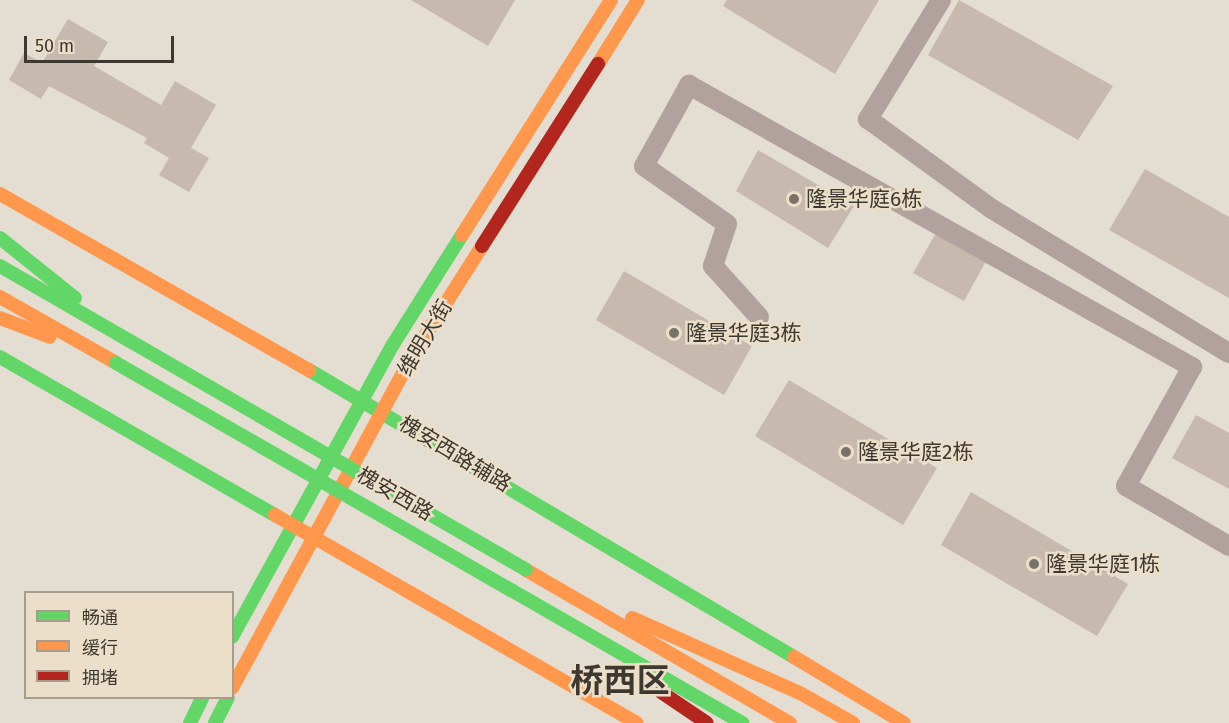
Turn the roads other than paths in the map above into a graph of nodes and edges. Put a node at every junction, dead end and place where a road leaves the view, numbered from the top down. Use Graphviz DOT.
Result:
graph roads {
  1 [pos="611,0"];
  2 [pos="638,0"];
  3 [pos="942,0"];
  4 [pos="0,194"];
  5 [pos="0,238"];
  6 [pos="0,266"];
  7 [pos="0,297"];
  8 [pos="759,317"];
  9 [pos="0,318"];
  10 [pos="130,341"];
  11 [pos="1229,354"];
  12 [pos="0,357"];
  13 [pos="116,363"];
  14 [pos="362,400"];
  15 [pos="382,411"];
  16 [pos="291,527"];
  17 [pos="310,538"];
  18 [pos="1229,546"];
  19 [pos="526,570"];
  20 [pos="511,590"];
  21 [pos="234,633"];
  22 [pos="234,684"];
  23 [pos="202,699"];
  24 [pos="227,699"];
  25 [pos="190,723"];
  26 [pos="215,723"];
  27 [pos="636,723"];
  28 [pos="707,723"];
  29 [pos="742,723"];
  30 [pos="790,723"];
  31 [pos="853,723"];
  32 [pos="904,723"];
  1 -- 14 [label="main road, 维明大街"];
  2 -- 15 [label="main road, 维明大街"];
  3 -- 11 [label="street"];
  4 -- 14 [label="main road, 槐安西路辅路"];
  5 -- 10 [label="main road"];
  6 -- 10 [label="main road, 槐安西路"];
  7 -- 13 [label="main road, 槐安西路"];
  8 -- 18 [label="street"];
  9 -- 13 [label="main road"];
  10 -- 19 [label="main road, 槐安西路, bridge"];
  12 -- 16 [label="main road"];
  13 -- 20 [label="main road, 槐安西路, bridge"];
  14 -- 15 [label="main road, 槐安西路辅路"];
  14 -- 16 [label="main road, 维明大街"];
  15 -- 17 [label="main road, 维明大街"];
  15 -- 32 [label="main road, 槐安西路辅路"];
  16 -- 17 [label="main road"];
  16 -- 21 [label="main road, 维明大街"];
  17 -- 22 [label="main road, 维明大街"];
  17 -- 27 [label="main road"];
  19 -- 30 [label="main road, 槐安西路"];
  19 -- 31 [label="main road"];
  20 -- 28 [label="main road"];
  20 -- 29 [label="main road, 槐安西路"];
  23 -- 25 [label="main road"];
  24 -- 26 [label="main road"];
}
